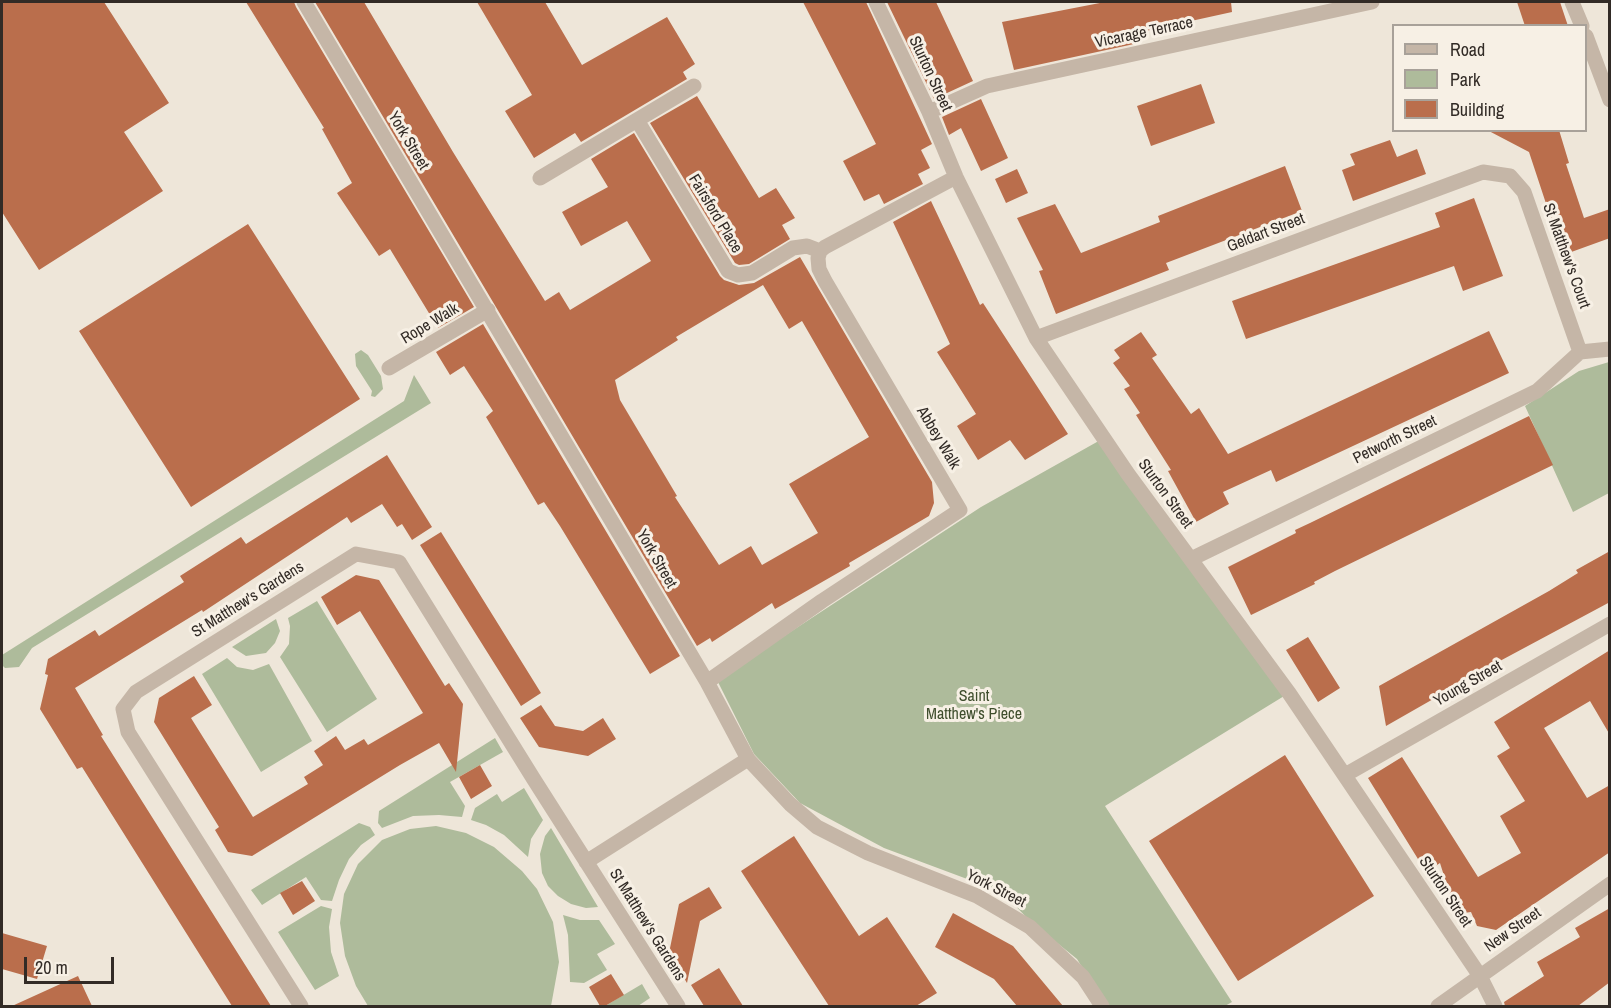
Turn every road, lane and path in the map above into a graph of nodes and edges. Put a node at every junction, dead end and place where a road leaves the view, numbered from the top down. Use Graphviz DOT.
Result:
graph roads {
  1 [pos="304,2"];
  2 [pos="876,2"];
  3 [pos="1372,2"];
  4 [pos="1572,2"];
  5 [pos="1580,24"];
  6 [pos="1587,39"];
  7 [pos="694,86"];
  8 [pos="1610,100"];
  9 [pos="929,112"];
  10 [pos="637,120"];
  11 [pos="1510,176"];
  12 [pos="956,177"];
  13 [pos="540,178"];
  14 [pos="820,251"];
  15 [pos="488,310"];
  16 [pos="1036,338"];
  17 [pos="1610,348"];
  18 [pos="1580,351"];
  19 [pos="389,368"];
  20 [pos="1191,559"];
  21 [pos="1610,624"];
  22 [pos="707,682"];
  23 [pos="748,759"];
  24 [pos="1345,775"];
  25 [pos="586,862"];
  26 [pos="1610,884"];
  27 [pos="1480,976"];
  28 [pos="301,1006"];
  29 [pos="678,1006"];
  30 [pos="1102,1006"];
  31 [pos="1438,1006"];
  32 [pos="1495,1006"];
  1 -- 15 [label="street, York Street"];
  2 -- 9 [label="street, Sturton Street"];
  3 -- 9 [label="street, Vicarage Terrace"];
  4 -- 5 [label="street"];
  6 -- 8 [label="street"];
  7 -- 10 [label="street"];
  9 -- 12 [label="street, Sturton Street"];
  10 -- 13 [label="street"];
  10 -- 14 [label="street, Fairsford Place"];
  11 -- 16 [label="street, Geldart Street"];
  11 -- 18 [label="street, St Matthew's Court"];
  12 -- 14 [label="street"];
  12 -- 16 [label="street, Sturton Street"];
  14 -- 22 [label="street, Abbey Walk"];
  15 -- 19 [label="street, Rope Walk"];
  15 -- 22 [label="street, York Street"];
  16 -- 20 [label="street, Sturton Street"];
  17 -- 18 [label="street"];
  18 -- 20 [label="street, Petworth Street"];
  20 -- 24 [label="street, Sturton Street"];
  21 -- 24 [label="street, Young Street"];
  22 -- 23 [label="street, York Street"];
  23 -- 25 [label="street, St Matthew's Gardens"];
  23 -- 30 [label="street, York Street"];
  24 -- 27 [label="street, Sturton Street"];
  25 -- 28 [label="street, St Matthew's Gardens"];
  25 -- 29 [label="street, St Matthew's Gardens"];
  26 -- 27 [label="street, New Street"];
  27 -- 31 [label="street, New Street"];
  27 -- 32 [label="street, Sturton Street"];
}
